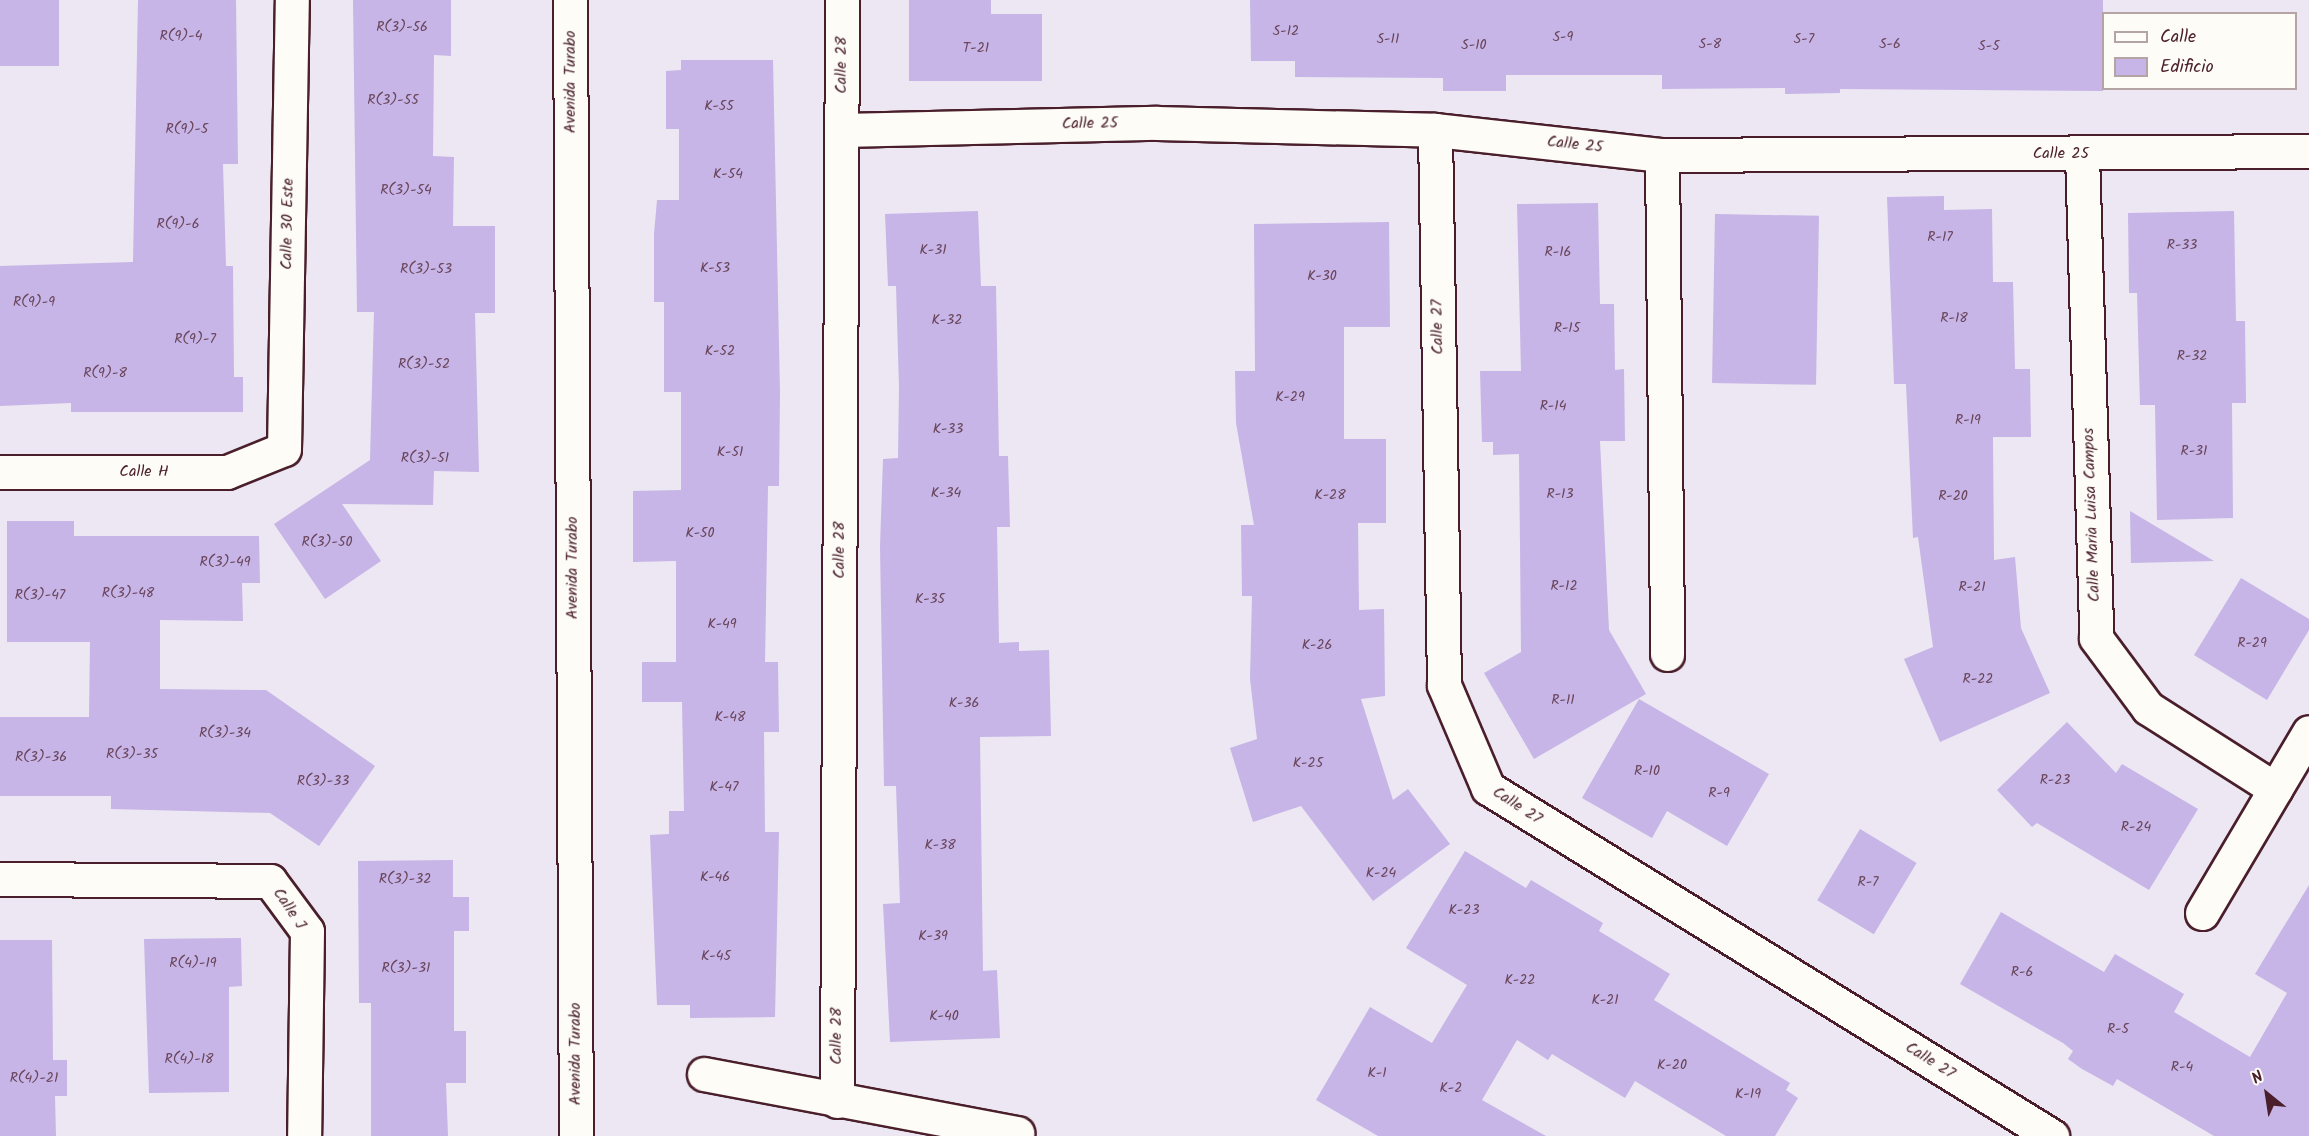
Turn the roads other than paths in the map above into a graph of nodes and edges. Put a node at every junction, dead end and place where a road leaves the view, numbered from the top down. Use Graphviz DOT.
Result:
graph roads {
  1 [pos="292,0"];
  2 [pos="570,0"];
  3 [pos="842,0"];
  4 [pos="842,130"];
  5 [pos="1436,130"];
  6 [pos="2309,151"];
  7 [pos="2082,154"];
  8 [pos="1662,155"];
  9 [pos="284,449"];
  10 [pos="0,472"];
  11 [pos="1667,654"];
  12 [pos="2309,732"];
  13 [pos="2275,789"];
  14 [pos="0,879"];
  15 [pos="2202,913"];
  16 [pos="704,1074"];
  17 [pos="837,1101"];
  18 [pos="1017,1133"];
  19 [pos="304,1136"];
  20 [pos="576,1136"];
  21 [pos="2052,1136"];
  1 -- 9 [label="street, Calle 30 Este"];
  2 -- 20 [label="street, Avenida Turabo"];
  3 -- 4 [label="street, Calle 28"];
  4 -- 5 [label="street, Calle 25"];
  4 -- 17 [label="street, Calle 28"];
  5 -- 8 [label="street, Calle 25"];
  5 -- 21 [label="street, Calle 27"];
  6 -- 7 [label="street, Calle 25"];
  7 -- 8 [label="street, Calle 25"];
  7 -- 13 [label="street, Calle Maria Luisa Campos"];
  8 -- 11 [label="street"];
  9 -- 10 [label="street, Calle H"];
  12 -- 13 [label="street"];
  13 -- 15 [label="street"];
  14 -- 19 [label="street, Calle J"];
  16 -- 17 [label="street"];
  17 -- 18 [label="street"];
}
